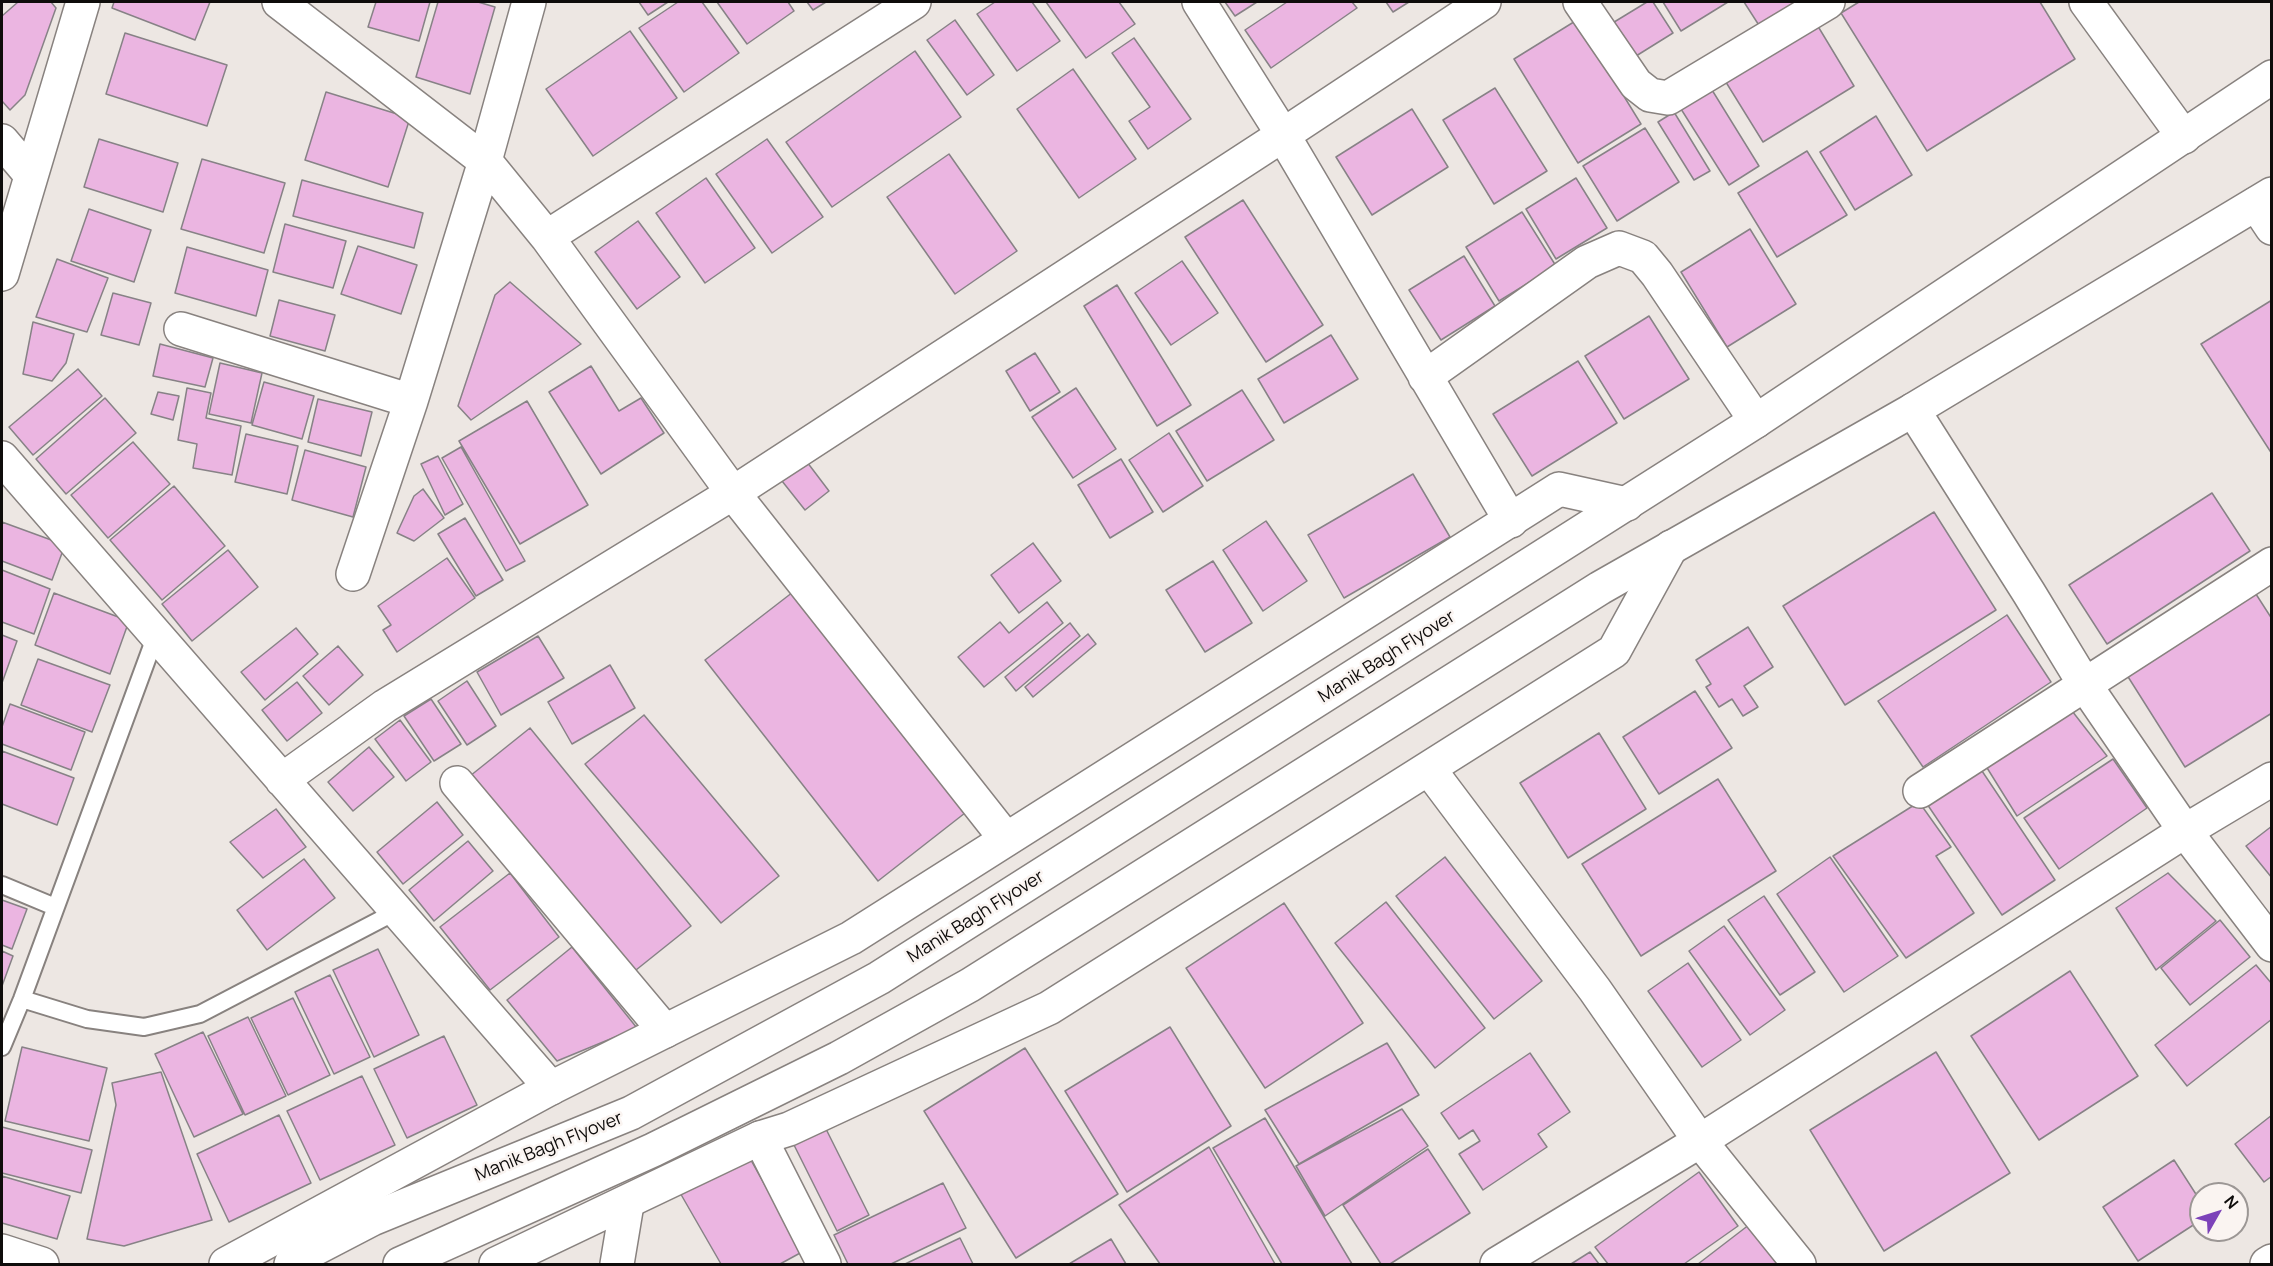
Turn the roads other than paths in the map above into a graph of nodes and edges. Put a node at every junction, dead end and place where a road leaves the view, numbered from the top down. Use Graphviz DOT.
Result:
graph roads {
  1 [pos="82,2"];
  2 [pos="279,2"];
  3 [pos="529,2"];
  4 [pos="914,2"];
  5 [pos="1198,2"];
  6 [pos="1484,2"];
  7 [pos="1580,2"];
  8 [pos="1827,2"];
  9 [pos="2086,2"];
  10 [pos="2271,77"];
  11 [pos="1283,135"];
  12 [pos="2184,137"];
  13 [pos="2,141"];
  14 [pos="485,161"];
  15 [pos="31,175"];
  16 [pos="2266,209"];
  17 [pos="547,237"];
  18 [pos="2,274"];
  19 [pos="181,329"];
  20 [pos="1425,377"];
  21 [pos="411,401"];
  22 [pos="1913,410"];
  23 [pos="1756,421"];
  24 [pos="2,458"];
  25 [pos="733,494"];
  26 [pos="1627,504"];
  27 [pos="1510,521"];
  28 [pos="1671,547"];
  29 [pos="2271,564"];
  30 [pos="353,574"];
  31 [pos="156,635"];
  32 [pos="2085,685"];
  33 [pos="1429,769"];
  34 [pos="2271,779"];
  35 [pos="282,780"];
  36 [pos="457,783"];
  37 [pos="1920,791"];
  38 [pos="2185,831"];
  39 [pos="1006,839"];
  40 [pos="2,885"];
  41 [pos="56,907"];
  42 [pos="397,911"];
  43 [pos="2271,945"];
  44 [pos="22,999"];
  45 [pos="665,1031"];
  46 [pos="2,1047"];
  47 [pos="551,1088"];
  48 [pos="760,1138"];
  49 [pos="1700,1142"];
  50 [pos="627,1204"];
  51 [pos="2,1251"];
  52 [pos="2271,1261"];
  53 [pos="42,1264"];
  54 [pos="226,1264"];
  55 [pos="291,1264"];
  56 [pos="400,1264"];
  57 [pos="496,1264"];
  58 [pos="617,1264"];
  59 [pos="824,1264"];
  60 [pos="1497,1264"];
  61 [pos="1799,1264"];
  62 [pos="2267,1264"];
  1 -- 15 [label="street"];
  2 -- 14 [label="street"];
  3 -- 14 [label="street"];
  4 -- 17 [label="street"];
  5 -- 11 [label="street"];
  6 -- 11 [label="street"];
  7 -- 8 [label="street"];
  9 -- 12 [label="street"];
  10 -- 12 [label="street, Manik Bagh Flyover"];
  11 -- 20 [label="street"];
  11 -- 25 [label="street"];
  12 -- 23 [label="street, Manik Bagh Flyover"];
  13 -- 15 [label="street"];
  14 -- 17 [label="street"];
  14 -- 21 [label="street"];
  15 -- 18 [label="street"];
  16 -- 22 [label="street"];
  17 -- 25 [label="street"];
  19 -- 21 [label="street"];
  20 -- 23 [label="street"];
  20 -- 27 [label="street"];
  21 -- 30 [label="street"];
  22 -- 28 [label="street"];
  22 -- 32 [label="street"];
  23 -- 26 [label="street, Manik Bagh Flyover"];
  24 -- 31 [label="street"];
  25 -- 35 [label="street"];
  25 -- 39 [label="street"];
  26 -- 27 [label="street"];
  26 -- 55 [label="street, Manik Bagh Flyover"];
  27 -- 39 [label="street"];
  28 -- 33 [label="street"];
  28 -- 56 [label="street"];
  29 -- 32 [label="street"];
  31 -- 35 [label="street"];
  31 -- 41 [label="lane"];
  32 -- 37 [label="street"];
  32 -- 38 [label="street"];
  33 -- 48 [label="street"];
  33 -- 49 [label="street"];
  34 -- 38 [label="street"];
  35 -- 42 [label="street"];
  36 -- 45 [label="street"];
  38 -- 43 [label="street"];
  38 -- 49 [label="street"];
  39 -- 45 [label="street"];
  40 -- 41 [label="lane"];
  41 -- 44 [label="lane"];
  42 -- 44 [label="lane"];
  42 -- 47 [label="street"];
  44 -- 46 [label="lane"];
  45 -- 47 [label="street"];
  47 -- 54 [label="street"];
  48 -- 50 [label="street"];
  48 -- 59 [label="street"];
  49 -- 60 [label="street"];
  49 -- 61 [label="street"];
  50 -- 57 [label="street"];
  50 -- 58 [label="street"];
  51 -- 53 [label="street"];
  52 -- 62 [label="street"];
}
